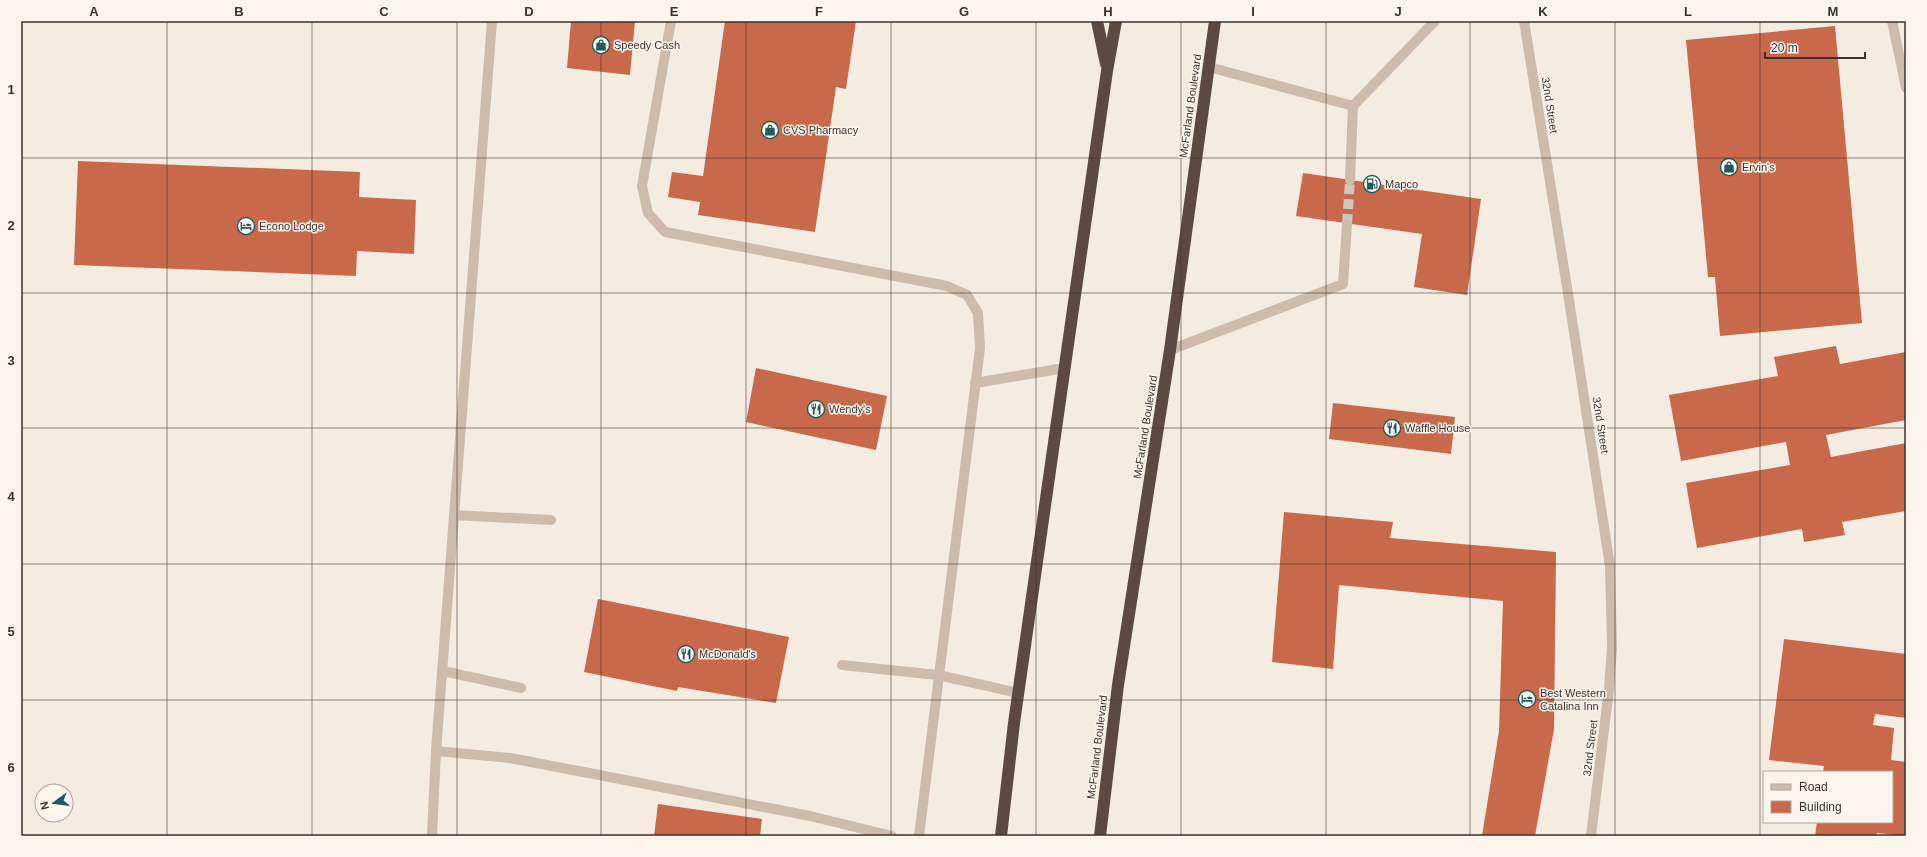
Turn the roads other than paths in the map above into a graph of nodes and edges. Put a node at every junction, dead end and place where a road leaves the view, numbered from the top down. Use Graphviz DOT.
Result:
graph roads {
  1 [pos="492,21"];
  2 [pos="671,21"];
  3 [pos="1097,21"];
  4 [pos="1116,21"];
  5 [pos="1435,21"];
  6 [pos="1524,21"];
  7 [pos="1892,21"];
  8 [pos="1215,23"];
  9 [pos="1209,67"];
  10 [pos="1107,71"];
  11 [pos="1906,88"];
  12 [pos="1352,106"];
  13 [pos="1350,180"];
  14 [pos="1347,224"];
  15 [pos="1170,350"];
  16 [pos="1066,368"];
  17 [pos="975,384"];
  18 [pos="454,515"];
  19 [pos="551,520"];
  20 [pos="842,665"];
  21 [pos="443,672"];
  22 [pos="938,675"];
  23 [pos="521,688"];
  24 [pos="1019,693"];
  25 [pos="436,751"];
  26 [pos="432,836"];
  27 [pos="892,836"];
  28 [pos="919,836"];
  29 [pos="1001,836"];
  30 [pos="1100,836"];
  31 [pos="1591,836"];
  1 -- 18 [label="street"];
  2 -- 17 [label="street"];
  3 -- 10 [label="highway"];
  4 -- 10 [label="highway"];
  5 -- 12 [label="street"];
  6 -- 31 [label="street, 32nd Street"];
  7 -- 11 [label="street"];
  8 -- 9 [label="highway, McFarland Boulevard"];
  9 -- 12 [label="street"];
  9 -- 15 [label="highway, McFarland Boulevard"];
  10 -- 16 [label="highway"];
  12 -- 13 [label="street"];
  14 -- 15 [label="street"];
  15 -- 30 [label="highway, McFarland Boulevard"];
  16 -- 17 [label="street"];
  16 -- 24 [label="highway"];
  17 -- 22 [label="street"];
  18 -- 19 [label="street"];
  18 -- 21 [label="street"];
  20 -- 22 [label="street"];
  21 -- 23 [label="street"];
  21 -- 25 [label="street"];
  22 -- 24 [label="street"];
  22 -- 28 [label="street"];
  24 -- 29 [label="highway"];
  25 -- 26 [label="street"];
  25 -- 27 [label="street"];
}
